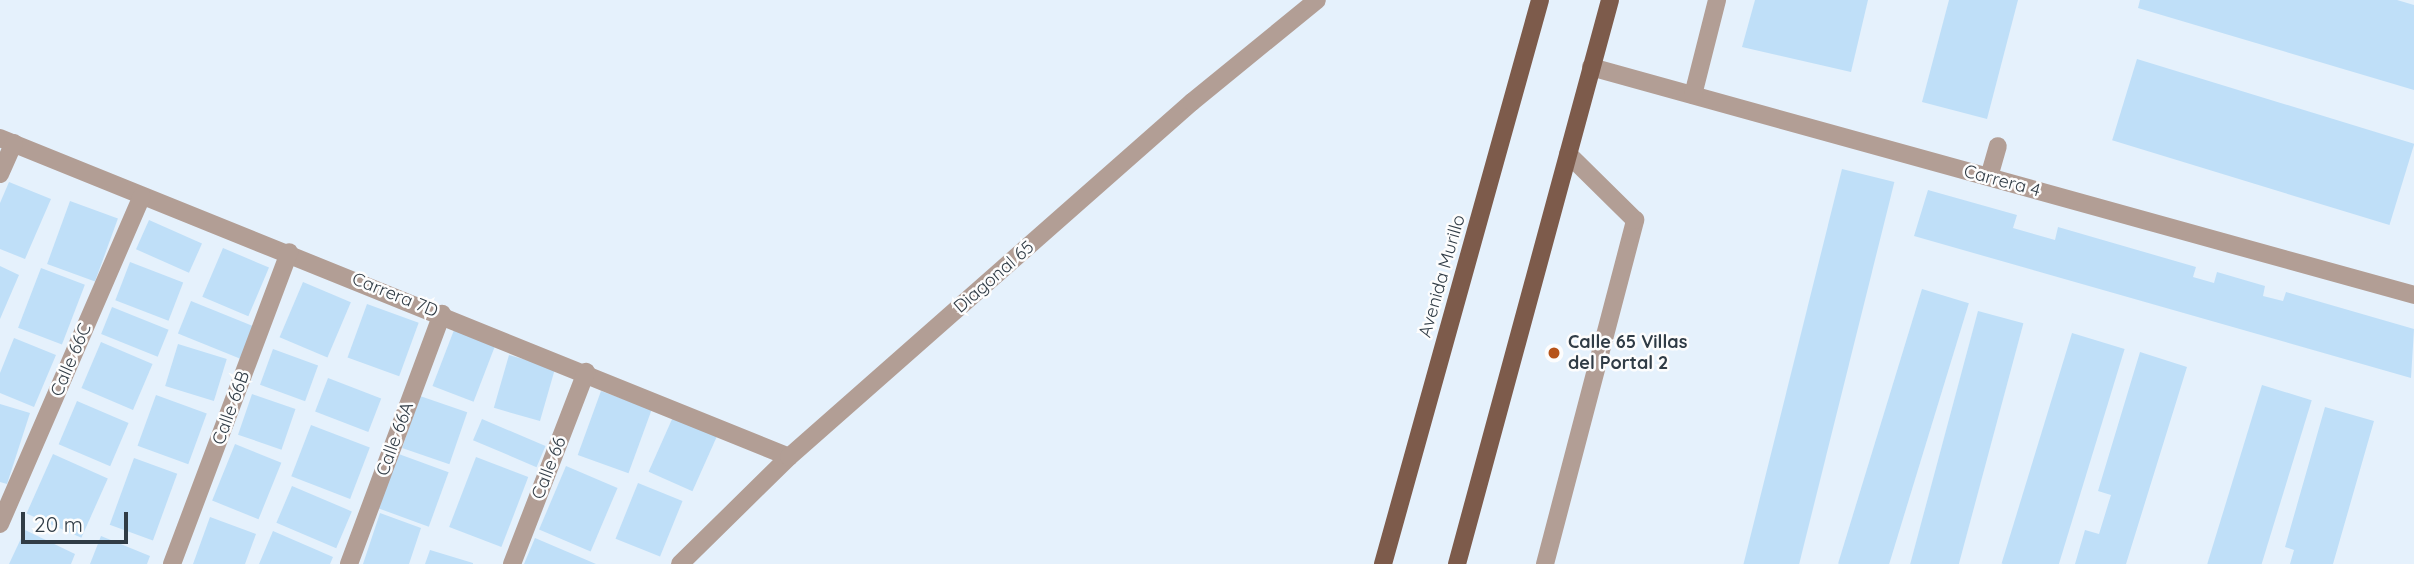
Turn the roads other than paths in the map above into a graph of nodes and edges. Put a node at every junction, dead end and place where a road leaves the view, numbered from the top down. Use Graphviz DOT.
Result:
graph roads {
  1 [pos="1317,0"];
  2 [pos="1540,0"];
  3 [pos="1610,0"];
  4 [pos="1717,0"];
  5 [pos="1591,66"];
  6 [pos="1693,95"];
  7 [pos="7,140"];
  8 [pos="1998,146"];
  9 [pos="1567,154"];
  10 [pos="0,174"];
  11 [pos="1989,177"];
  12 [pos="142,196"];
  13 [pos="289,252"];
  14 [pos="2414,295"];
  15 [pos="442,314"];
  16 [pos="586,373"];
  17 [pos="789,457"];
  18 [pos="0,524"];
  19 [pos="172,564"];
  20 [pos="349,564"];
  21 [pos="512,564"];
  22 [pos="680,564"];
  23 [pos="1383,564"];
  24 [pos="1457,564"];
  25 [pos="1545,564"];
  1 -- 17 [label="street, Diagonal 65"];
  2 -- 23 [label="main road, Avenida Murillo"];
  3 -- 5 [label="main road"];
  4 -- 6 [label="street"];
  5 -- 6 [label="street, Carrera 4"];
  5 -- 9 [label="main road"];
  6 -- 11 [label="street, Carrera 4"];
  7 -- 10 [label="street"];
  7 -- 12 [label="street, Carrera 7D"];
  8 -- 11 [label="street"];
  9 -- 24 [label="main road"];
  9 -- 25 [label="street"];
  11 -- 14 [label="street, Carrera 4"];
  12 -- 13 [label="street, Carrera 7D"];
  12 -- 18 [label="street, Calle 66C"];
  13 -- 15 [label="street, Carrera 7D"];
  13 -- 19 [label="street, Calle 66B"];
  15 -- 16 [label="street, Carrera 7D"];
  15 -- 20 [label="street, Calle 66A"];
  16 -- 17 [label="street, Carrera 7D"];
  16 -- 21 [label="street, Calle 66"];
  17 -- 22 [label="street, Diagonal 65"];
}
